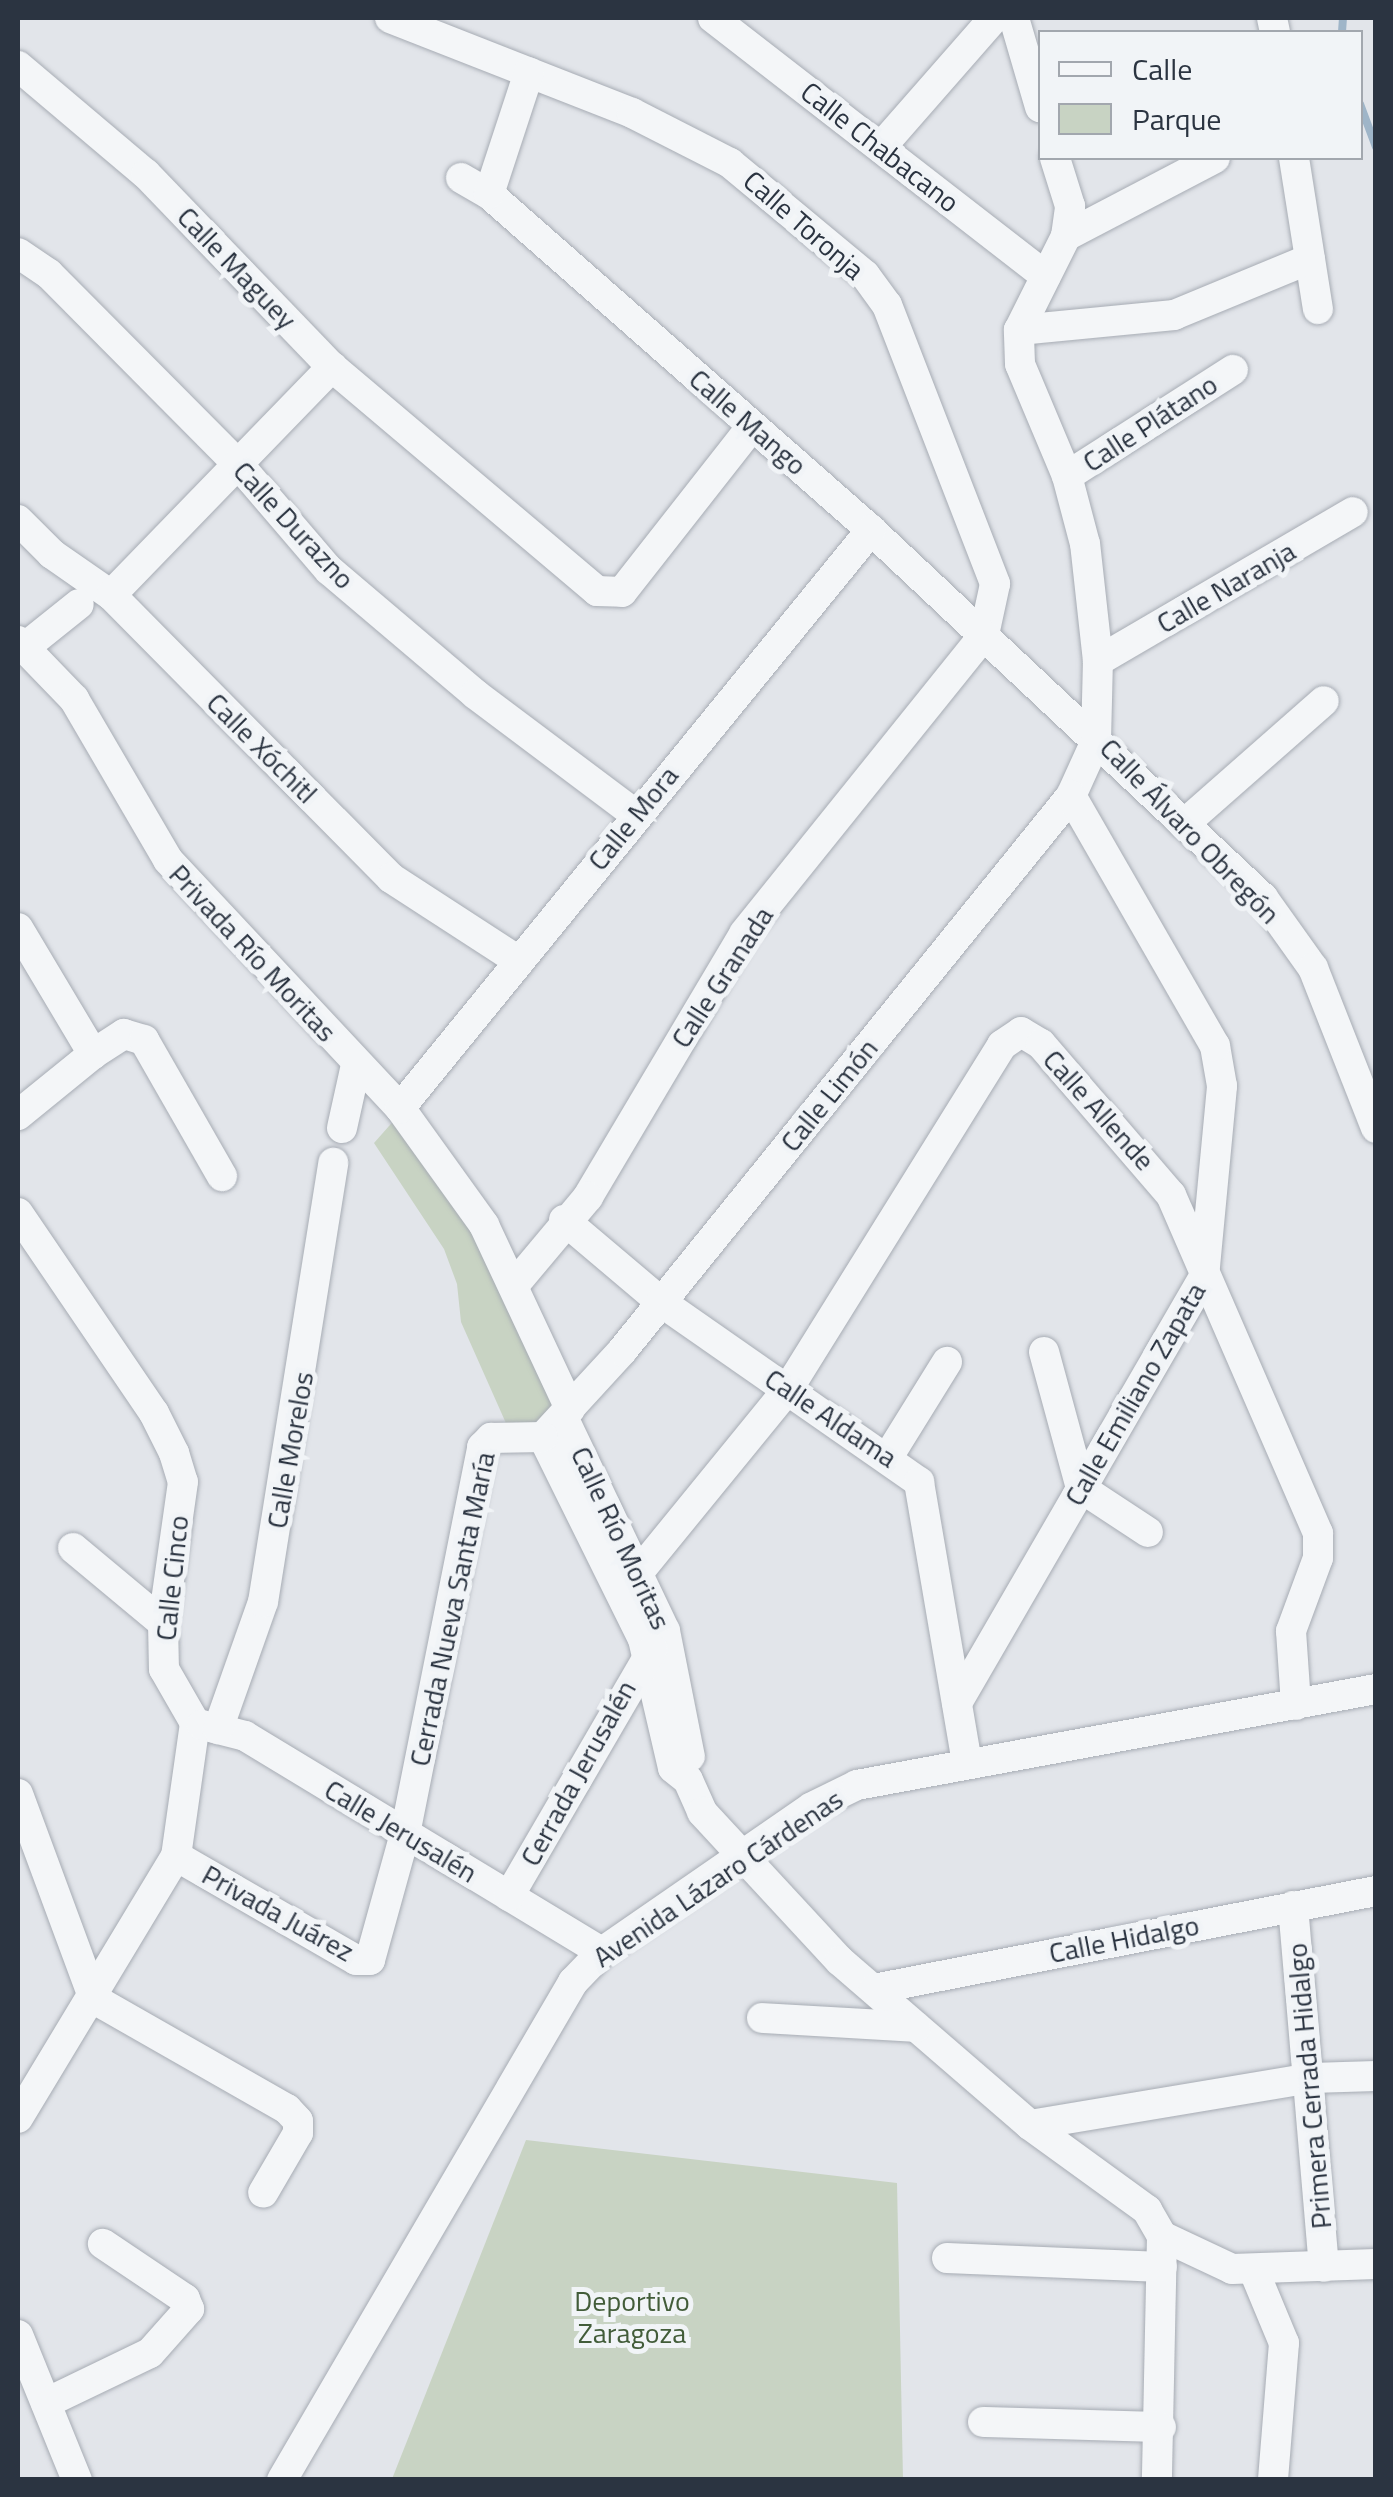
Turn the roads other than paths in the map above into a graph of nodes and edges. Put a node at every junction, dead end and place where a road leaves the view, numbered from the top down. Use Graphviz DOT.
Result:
graph roads {
  1 [pos="390,18"];
  2 [pos="994,18"];
  3 [pos="1014,18"];
  4 [pos="733,24"];
  5 [pos="18,66"];
  6 [pos="529,72"];
  7 [pos="1038,100"];
  8 [pos="880,147"];
  9 [pos="1057,160"];
  10 [pos="1211,160"];
  11 [pos="1294,160"];
  12 [pos="461,178"];
  13 [pos="489,194"];
  14 [pos="1066,236"];
  15 [pos="18,253"];
  16 [pos="1310,259"];
  17 [pos="1046,276"];
  18 [pos="1318,309"];
  19 [pos="1019,330"];
  20 [pos="332,366"];
  21 [pos="1233,370"];
  22 [pos="752,426"];
  23 [pos="238,464"];
  24 [pos="1067,476"];
  25 [pos="1353,512"];
  26 [pos="18,520"];
  27 [pos="870,530"];
  28 [pos="112,595"];
  29 [pos="79,604"];
  30 [pos="984,635"];
  31 [pos="21,644"];
  32 [pos="1098,662"];
  33 [pos="1324,701"];
  34 [pos="1096,742"];
  35 [pos="1071,796"];
  36 [pos="635,814"];
  37 [pos="1184,824"];
  38 [pos="18,928"];
  39 [pos="519,961"];
  40 [pos="93,1054"];
  41 [pos="356,1065"];
  42 [pos="400,1108"];
  43 [pos="18,1115"];
  44 [pos="342,1128"];
  45 [pos="1376,1128"];
  46 [pos="333,1163"];
  47 [pos="222,1176"];
  48 [pos="18,1212"];
  49 [pos="564,1220"];
  50 [pos="1204,1276"];
  51 [pos="516,1284"];
  52 [pos="662,1302"];
  53 [pos="1044,1352"];
  54 [pos="948,1362"];
  55 [pos="788,1389"];
  56 [pos="559,1421"];
  57 [pos="888,1456"];
  58 [pos="1081,1488"];
  59 [pos="1148,1532"];
  60 [pos="73,1548"];
  61 [pos="638,1573"];
  62 [pos="163,1623"];
  63 [pos="658,1647"];
  64 [pos="1376,1690"];
  65 [pos="957,1703"];
  66 [pos="1296,1704"];
  67 [pos="206,1726"];
  68 [pos="967,1762"];
  69 [pos="18,1794"];
  70 [pos="405,1834"];
  71 [pos="176,1856"];
  72 [pos="741,1857"];
  73 [pos="1376,1891"];
  74 [pos="509,1896"];
  75 [pos="1293,1906"];
  76 [pos="602,1952"];
  77 [pos="874,1990"];
  78 [pos="94,1999"];
  79 [pos="762,2018"];
  80 [pos="916,2028"];
  81 [pos="1376,2076"];
  82 [pos="1311,2078"];
  83 [pos="18,2118"];
  84 [pos="1030,2125"];
  85 [pos="263,2193"];
  86 [pos="103,2244"];
  87 [pos="1162,2251"];
  88 [pos="947,2258"];
  89 [pos="1376,2264"];
  90 [pos="1324,2267"];
  91 [pos="1254,2271"];
  92 [pos="18,2335"];
  93 [pos="46,2403"];
  94 [pos="983,2422"];
  95 [pos="1161,2427"];
  96 [pos="77,2480"];
  97 [pos="282,2480"];
  98 [pos="1157,2480"];
  99 [pos="1273,2480"];
  1 -- 6 [label="street, Calle Toronja"];
  2 -- 8 [label="street"];
  3 -- 7 [label="street"];
  4 -- 8 [label="street, Calle Chabacano"];
  5 -- 20 [label="street, Calle Maguey"];
  6 -- 13 [label="street"];
  6 -- 30 [label="street, Calle Toronja"];
  8 -- 17 [label="street, Calle Chabacano"];
  9 -- 14 [label="street"];
  10 -- 14 [label="street"];
  11 -- 16 [label="street"];
  12 -- 13 [label="street, Calle Mango"];
  13 -- 22 [label="street, Calle Mango"];
  14 -- 17 [label="street"];
  15 -- 23 [label="street, Calle Durazno"];
  16 -- 18 [label="street"];
  16 -- 19 [label="street"];
  17 -- 19 [label="street"];
  19 -- 24 [label="street, Calle Álvaro Obregón"];
  20 -- 22 [label="street, Calle Maguey"];
  20 -- 23 [label="street"];
  21 -- 24 [label="street, Calle Plátano"];
  22 -- 27 [label="street, Calle Mango"];
  23 -- 28 [label="street"];
  23 -- 36 [label="street, Calle Durazno"];
  24 -- 32 [label="street, Calle Álvaro Obregón"];
  25 -- 32 [label="street, Calle Naranja"];
  26 -- 28 [label="street, Calle Xóchitl"];
  27 -- 30 [label="street, Calle Mango"];
  27 -- 36 [label="street, Calle Mora"];
  28 -- 39 [label="street, Calle Xóchitl"];
  29 -- 31 [label="street"];
  30 -- 34 [label="street, Calle Mango"];
  30 -- 49 [label="street, Calle Granada"];
  31 -- 41 [label="street, Privada Río Moritas"];
  32 -- 34 [label="street, Calle Álvaro Obregón"];
  33 -- 37 [label="street"];
  34 -- 35 [label="street, Calle Limón"];
  34 -- 37 [label="street, Calle Álvaro Obregón"];
  35 -- 50 [label="street, Calle Emiliano Zapata"];
  35 -- 52 [label="street, Calle Limón"];
  36 -- 39 [label="street, Calle Mora"];
  37 -- 45 [label="street, Calle Álvaro Obregón"];
  38 -- 40 [label="street"];
  39 -- 42 [label="street, Calle Mora"];
  40 -- 43 [label="street"];
  40 -- 47 [label="street"];
  41 -- 42 [label="street, Privada Río Moritas"];
  41 -- 44 [label="street"];
  42 -- 51 [label="street, Calle Río Moritas"];
  46 -- 67 [label="street, Calle Morelos"];
  48 -- 62 [label="street, Calle Cinco"];
  49 -- 51 [label="street, Calle Granada"];
  49 -- 52 [label="street, Calle Aldama"];
  50 -- 55 [label="street, Calle Allende"];
  50 -- 58 [label="street, Calle Emiliano Zapata"];
  50 -- 66 [label="street, Calle Allende"];
  51 -- 56 [label="street, Calle Río Moritas"];
  52 -- 55 [label="street, Calle Aldama"];
  52 -- 56 [label="street, Calle Limón"];
  53 -- 58 [label="street"];
  54 -- 57 [label="street"];
  55 -- 57 [label="street, Calle Aldama"];
  55 -- 61 [label="street, Calle Allende"];
  56 -- 61 [label="street, Calle Río Moritas"];
  56 -- 63 [label="street, Calle Río Moritas"];
  56 -- 70 [label="street, Cerrada Nueva Santa María"];
  57 -- 65 [label="street, Calle Aldama"];
  58 -- 59 [label="street"];
  58 -- 65 [label="street, Calle Emiliano Zapata"];
  60 -- 62 [label="street"];
  61 -- 63 [label="street, Calle Río Moritas"];
  62 -- 67 [label="street, Calle Cinco"];
  63 -- 72 [label="street, Calle Río Moritas"];
  63 -- 74 [label="street, Cerrada Jerusalén"];
  64 -- 66 [label="street, Avenida Lázaro Cárdenas"];
  65 -- 68 [label="street, Calle Aldama"];
  66 -- 68 [label="street, Avenida Lázaro Cárdenas"];
  67 -- 70 [label="street, Calle Jerusalén"];
  67 -- 71 [label="street"];
  68 -- 72 [label="street, Avenida Lázaro Cárdenas"];
  69 -- 78 [label="street"];
  70 -- 71 [label="street, Privada Juárez"];
  70 -- 74 [label="street, Calle Jerusalén"];
  71 -- 78 [label="street"];
  72 -- 76 [label="street, Avenida Lázaro Cárdenas"];
  72 -- 77 [label="street, Calle Río Moritas"];
  73 -- 75 [label="street, Calle Hidalgo"];
  74 -- 76 [label="street, Calle Jerusalén"];
  75 -- 77 [label="street, Calle Hidalgo"];
  75 -- 82 [label="street, Primera Cerrada Hidalgo"];
  76 -- 97 [label="street, Avenida Lázaro Cárdenas"];
  77 -- 80 [label="street, Calle Río Moritas"];
  78 -- 83 [label="street"];
  78 -- 85 [label="street"];
  79 -- 80 [label="street"];
  80 -- 84 [label="street, Calle Río Moritas"];
  81 -- 82 [label="street"];
  82 -- 84 [label="street"];
  82 -- 90 [label="street, Primera Cerrada Hidalgo"];
  84 -- 87 [label="street, Calle Río Moritas"];
  86 -- 93 [label="street"];
  87 -- 88 [label="street"];
  87 -- 91 [label="street"];
  87 -- 95 [label="street"];
  89 -- 90 [label="street"];
  90 -- 91 [label="street"];
  91 -- 99 [label="street"];
  92 -- 93 [label="street"];
  93 -- 96 [label="street"];
  94 -- 95 [label="street"];
  95 -- 98 [label="street"];
}
